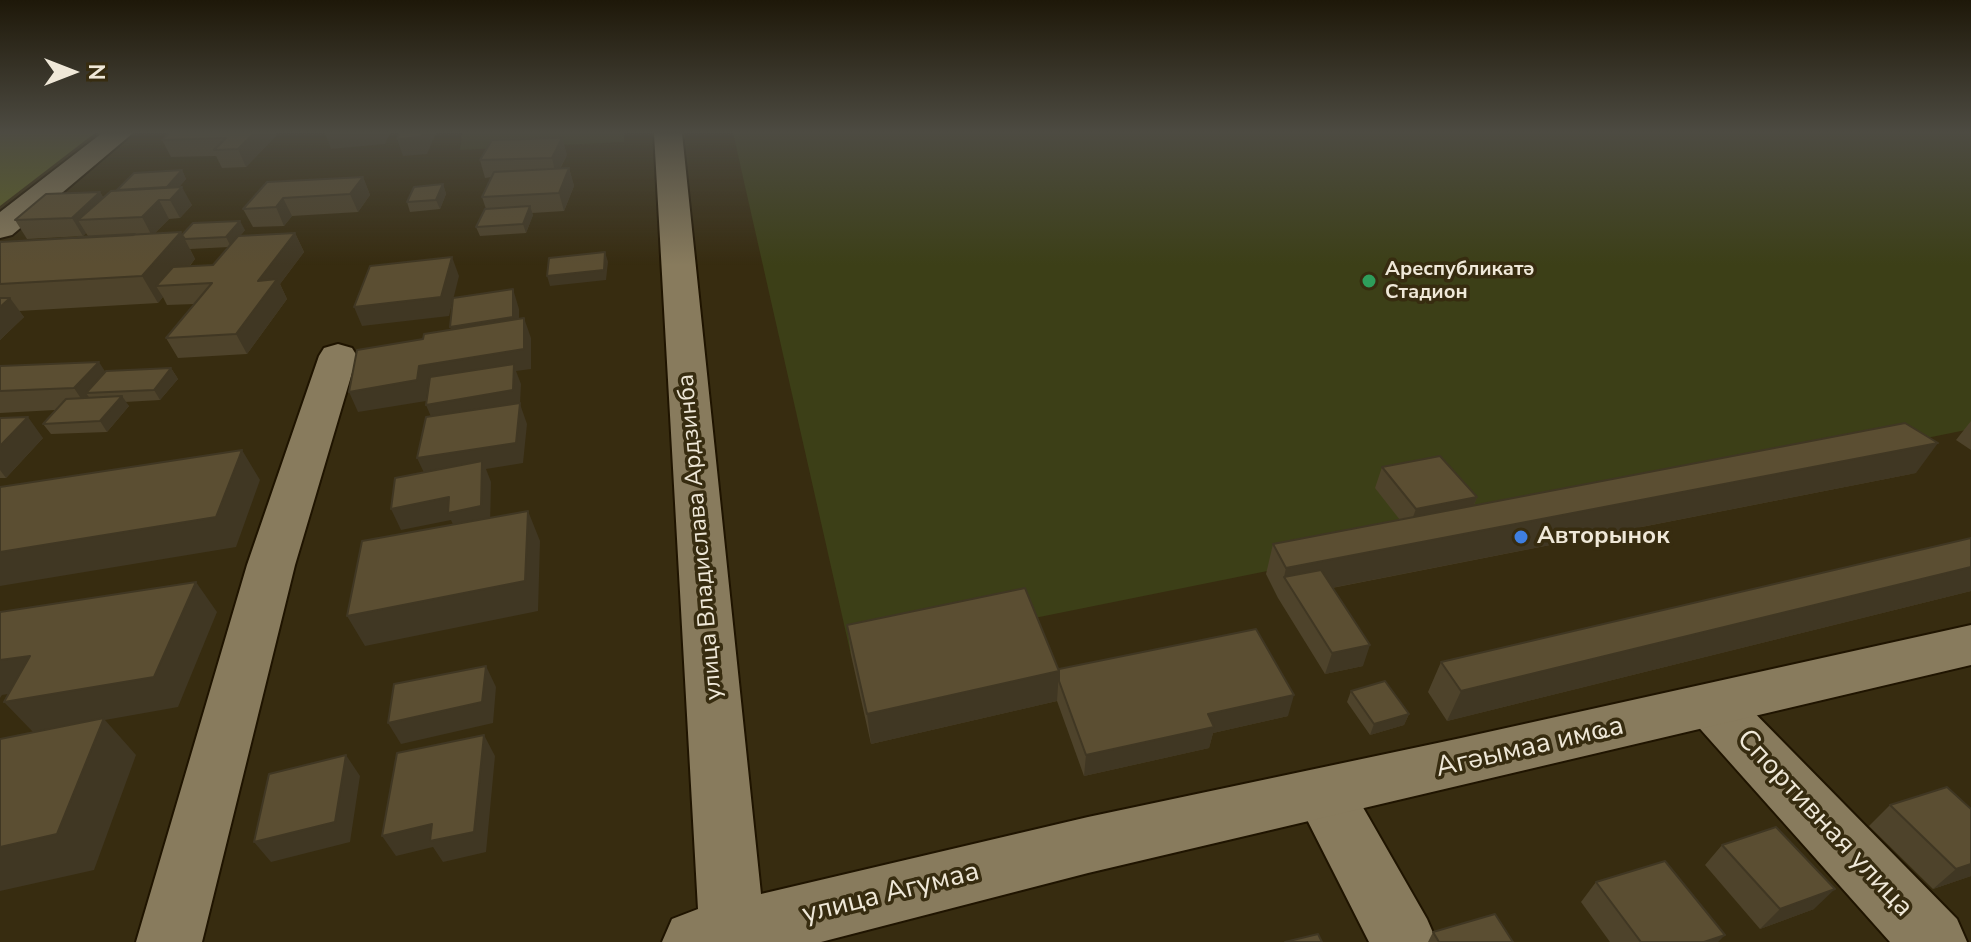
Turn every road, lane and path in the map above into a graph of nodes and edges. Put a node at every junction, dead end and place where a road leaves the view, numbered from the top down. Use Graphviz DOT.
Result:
graph roads {
  1 [pos="64,177"];
  2 [pos="671,177"];
  3 [pos="0,228"];
  4 [pos="338,356"];
  5 [pos="1971,645"];
  6 [pos="1713,706"];
  7 [pos="1324,794"];
  8 [pos="1088,845"];
  9 [pos="720,939"];
  10 [pos="169,942"];
  11 [pos="1404,942"];
  12 [pos="1934,942"];
  1 -- 3 [label="street"];
  2 -- 9 [label="street, улица Владислава Ардзинба"];
  4 -- 10 [label="street"];
  5 -- 6 [label="street, Агәымаа имҩа"];
  6 -- 7 [label="street, Агәымаа имҩа"];
  6 -- 12 [label="street, Спортивная улица"];
  7 -- 8 [label="street, Агәымаа имҩа"];
  7 -- 11 [label="street"];
  8 -- 9 [label="street, улица Агумаа"];
}
